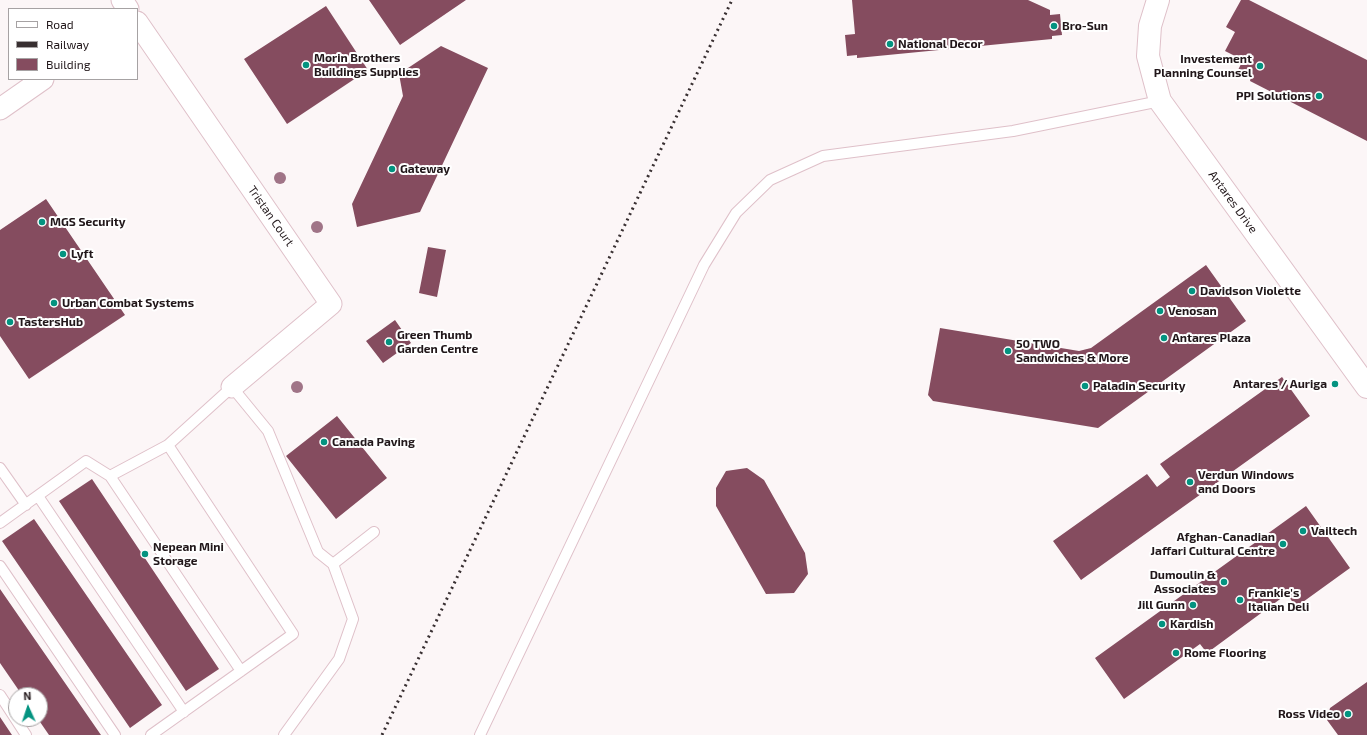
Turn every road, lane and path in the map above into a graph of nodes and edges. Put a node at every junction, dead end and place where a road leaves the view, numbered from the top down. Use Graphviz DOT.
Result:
graph roads {
  1 [pos="1158,0"];
  2 [pos="138,23"];
  3 [pos="42,80"];
  4 [pos="1160,101"];
  5 [pos="0,108"];
  6 [pos="232,387"];
  7 [pos="1367,387"];
  8 [pos="168,445"];
  9 [pos="0,468"];
  10 [pos="110,476"];
  11 [pos="38,496"];
  12 [pos="26,504"];
  13 [pos="0,523"];
  14 [pos="374,532"];
  15 [pos="333,564"];
  16 [pos="0,566"];
  17 [pos="241,671"];
  18 [pos="0,695"];
  19 [pos="184,712"];
  20 [pos="26,735"];
  21 [pos="115,735"];
  22 [pos="151,735"];
  23 [pos="284,735"];
  24 [pos="480,735"];
  1 -- 4 [label="street, Antares Drive"];
  2 -- 6 [label="street, Tristan Court"];
  3 -- 5 [label="street"];
  4 -- 7 [label="street, Antares Drive"];
  4 -- 24 [label="lane"];
  6 -- 8 [label="lane"];
  6 -- 15 [label="lane"];
  8 -- 10 [label="lane"];
  8 -- 17 [label="lane"];
  9 -- 12 [label="lane"];
  10 -- 11 [label="lane"];
  10 -- 17 [label="lane"];
  11 -- 12 [label="lane"];
  11 -- 19 [label="lane"];
  12 -- 13 [label="lane"];
  14 -- 15 [label="lane"];
  15 -- 23 [label="lane"];
  16 -- 21 [label="lane"];
  17 -- 19 [label="lane"];
  18 -- 20 [label="lane"];
  19 -- 22 [label="lane"];
}
